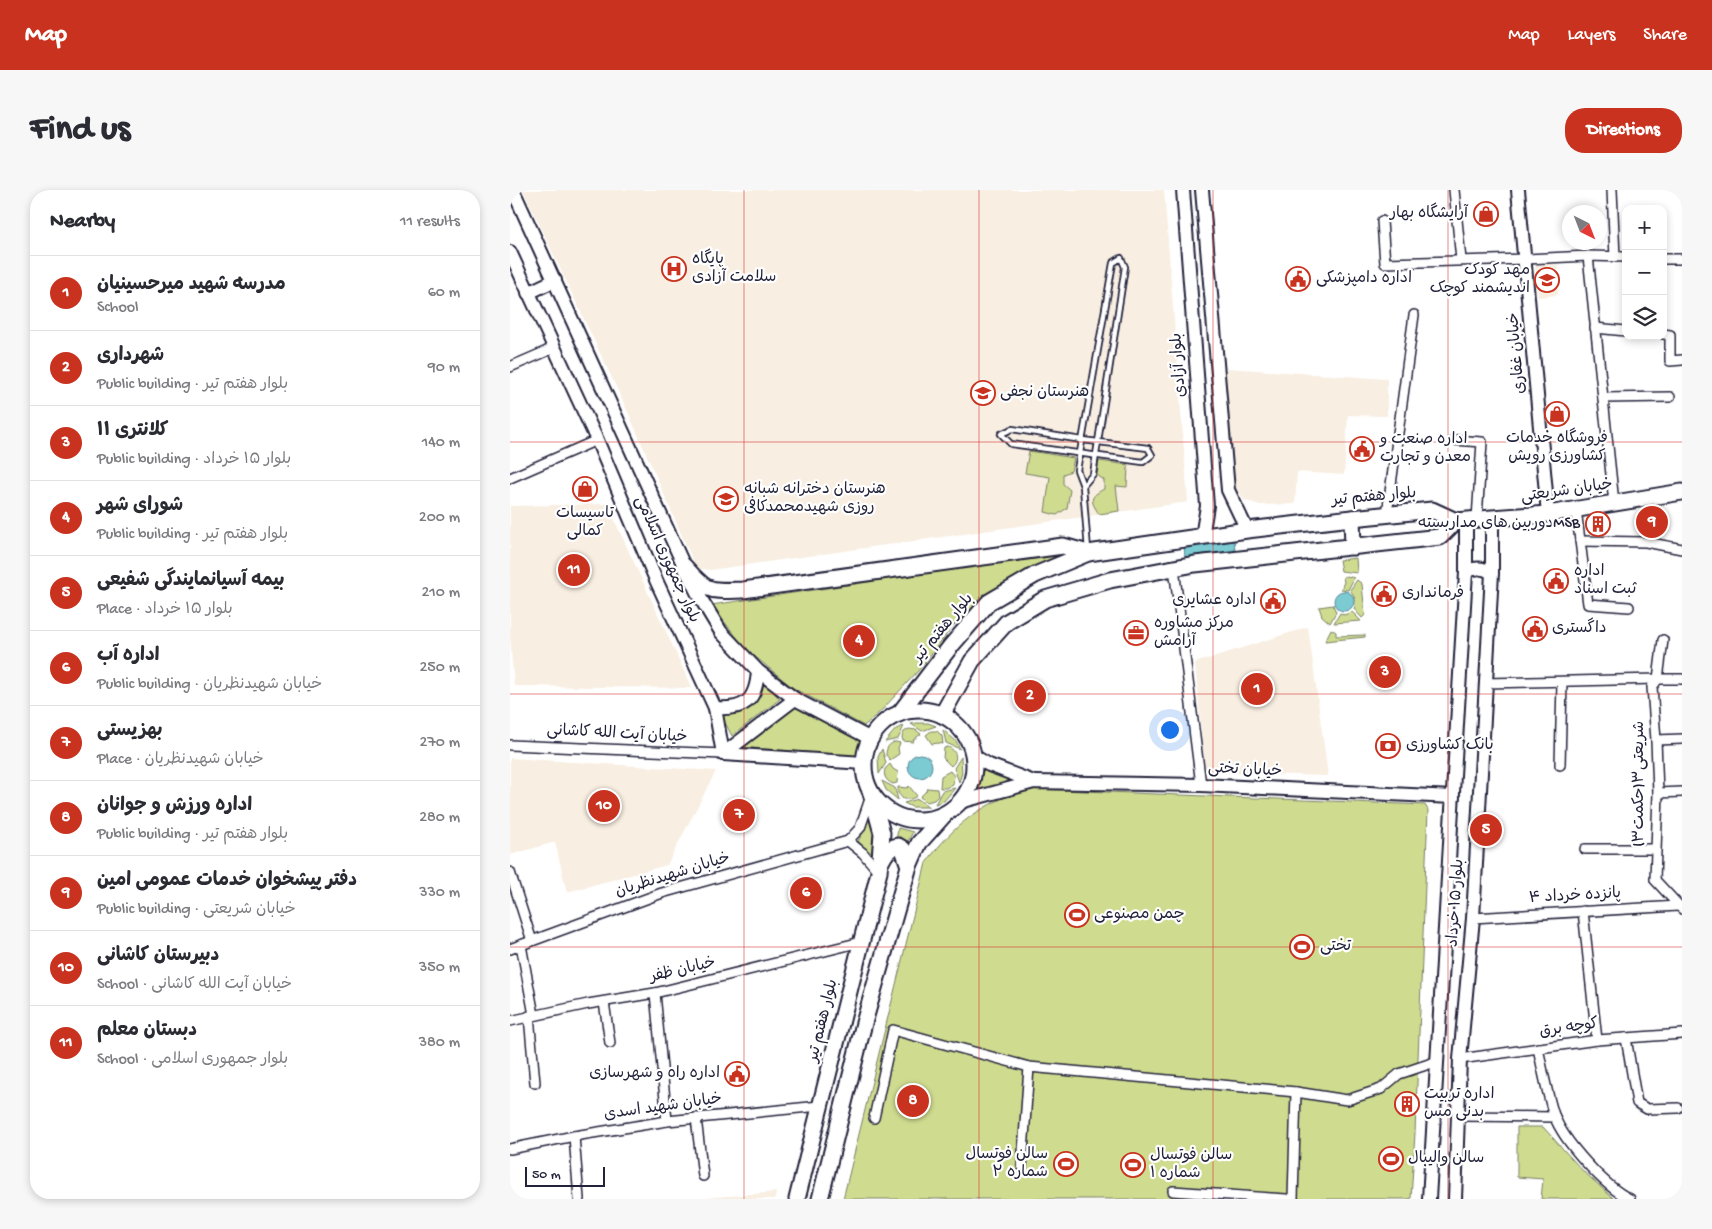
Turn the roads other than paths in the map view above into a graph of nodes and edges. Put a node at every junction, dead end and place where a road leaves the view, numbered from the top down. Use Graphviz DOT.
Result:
graph roads {
  1 [pos="513,190"];
  2 [pos="1183,190"];
  3 [pos="1202,190"];
  4 [pos="1454,190"];
  5 [pos="1518,190"];
  6 [pos="1612,190"];
  7 [pos="1382,221"];
  8 [pos="510,252"];
  9 [pos="1588,256"];
  10 [pos="1615,257"];
  11 [pos="1622,258"];
  12 [pos="1667,259"];
  13 [pos="1682,259"];
  14 [pos="1461,260"];
  15 [pos="1526,260"];
  16 [pos="555,280"];
  17 [pos="528,293"];
  18 [pos="1414,315"];
  19 [pos="1595,328"];
  20 [pos="1622,331"];
  21 [pos="1667,335"];
  22 [pos="554,348"];
  23 [pos="1682,360"];
  24 [pos="510,367"];
  25 [pos="1670,397"];
  26 [pos="1603,398"];
  27 [pos="597,440"];
  28 [pos="1082,440"];
  29 [pos="1454,440"];
  30 [pos="1098,442"];
  31 [pos="1079,454"];
  32 [pos="1096,456"];
  33 [pos="510,478"];
  34 [pos="1084,486"];
  35 [pos="1682,492"];
  36 [pos="1614,503"];
  37 [pos="1576,509"];
  38 [pos="1387,514"];
  39 [pos="1548,514"];
  40 [pos="1352,518"];
  41 [pos="1473,519"];
  42 [pos="1247,530"];
  43 [pos="1202,537"];
  44 [pos="1580,541"];
  45 [pos="1352,547"];
  46 [pos="1682,549"];
  47 [pos="1088,554"];
  48 [pos="684,566"];
  49 [pos="1174,568"];
  50 [pos="1466,572"];
  51 [pos="1492,573"];
  52 [pos="1629,607"];
  53 [pos="1662,640"];
  54 [pos="758,671"];
  55 [pos="1682,679"];
  56 [pos="1658,680"];
  57 [pos="1562,682"];
  58 [pos="1485,683"];
  59 [pos="795,699"];
  60 [pos="715,708"];
  61 [pos="899,714"];
  62 [pos="942,715"];
  63 [pos="1682,738"];
  64 [pos="871,739"];
  65 [pos="1656,740"];
  66 [pos="510,745"];
  67 [pos="723,754"];
  68 [pos="974,756"];
  69 [pos="864,763"];
  70 [pos="1560,764"];
  71 [pos="1034,782"];
  72 [pos="1200,785"];
  73 [pos="1658,792"];
  74 [pos="1682,792"];
  75 [pos="871,793"];
  76 [pos="1453,798"];
  77 [pos="960,802"];
  78 [pos="945,814"];
  79 [pos="848,841"];
  80 [pos="1585,849"];
  81 [pos="1655,849"];
  82 [pos="909,866"];
  83 [pos="879,868"];
  84 [pos="511,879"];
  85 [pos="1680,907"];
  86 [pos="1583,911"];
  87 [pos="1473,918"];
  88 [pos="532,941"];
  89 [pos="861,942"];
  90 [pos="521,945"];
  91 [pos="510,949"];
  92 [pos="655,994"];
  93 [pos="604,1002"];
  94 [pos="532,1015"];
  95 [pos="510,1020"];
  96 [pos="1682,1034"];
  97 [pos="1626,1038"];
  98 [pos="1597,1040"];
  99 [pos="610,1043"];
  100 [pos="1538,1048"];
  101 [pos="1460,1059"];
  102 [pos="1438,1061"];
  103 [pos="1029,1067"];
  104 [pos="535,1083"];
  105 [pos="1296,1092"];
  106 [pos="820,1106"];
  107 [pos="1678,1108"];
  108 [pos="1460,1116"];
  109 [pos="1555,1117"];
  110 [pos="696,1118"];
  111 [pos="874,1118"];
  112 [pos="667,1121"];
  113 [pos="574,1136"];
  114 [pos="510,1148"];
  115 [pos="1022,1166"];
  116 [pos="703,1176"];
  117 [pos="1173,1191"];
  118 [pos="579,1199"];
  119 [pos="797,1199"];
  120 [pos="820,1199"];
  121 [pos="1286,1199"];
  122 [pos="1293,1199"];
  123 [pos="1429,1199"];
  124 [pos="1455,1199"];
  125 [pos="1630,1199"];
  1 -- 16 [label="street, بلوار جمهوری اسلامی"];
  2 -- 43 [label="street, بلوار آزادی"];
  3 -- 42 [label="street"];
  4 -- 14 [label="street"];
  5 -- 15 [label="street, خیابان غفاری"];
  6 -- 10 [label="street"];
  7 -- 14 [label="street"];
  8 -- 17 [label="street, بلوار جمهوری اسلامی"];
  9 -- 10 [label="street"];
  9 -- 15 [label="street"];
  9 -- 19 [label="street"];
  10 -- 11 [label="street"];
  12 -- 13 [label="street"];
  14 -- 15 [label="street"];
  15 -- 39 [label="street, خیابان غفاری"];
  16 -- 17 [label="street"];
  16 -- 48 [label="street, بلوار جمهوری اسلامی"];
  17 -- 22 [label="street, بلوار جمهوری اسلامی"];
  18 -- 38 [label="street"];
  19 -- 20 [label="street"];
  19 -- 26 [label="street"];
  21 -- 23 [label="street"];
  22 -- 24 [label="street"];
  22 -- 27 [label="street, بلوار جمهوری اسلامی"];
  25 -- 26 [label="street"];
  26 -- 36 [label="street"];
  27 -- 33 [label="street"];
  27 -- 60 [label="street, بلوار جمهوری اسلامی"];
  28 -- 30 [label="lane"];
  28 -- 30 [label="lane"];
  28 -- 31 [label="lane"];
  28 -- 31 [label="lane"];
  29 -- 41 [label="street"];
  30 -- 32 [label="lane"];
  30 -- 32 [label="lane"];
  31 -- 32 [label="lane"];
  31 -- 34 [label="lane"];
  32 -- 34 [label="lane"];
  34 -- 47 [label="lane"];
  35 -- 36 [label="main road, خیابان شریعتی"];
  36 -- 37 [label="main road, خیابان شریعتی"];
  37 -- 39 [label="main road, خیابان شریعتی"];
  37 -- 44 [label="street"];
  38 -- 40 [label="main road, بلوار هفتم تیر"];
  38 -- 41 [label="main road, بلوار هفتم تیر"];
  39 -- 41 [label="main road, خیابان شریعتی"];
  40 -- 42 [label="main road, بلوار هفتم تیر"];
  40 -- 45 [label="main road"];
  41 -- 45 [label="main road"];
  41 -- 50 [label="street, بلوار ۱۵ خرداد"];
  41 -- 51 [label="street, بلوار ۱۵ خرداد"];
  42 -- 43 [label="main road, بلوار هفتم تیر"];
  43 -- 47 [label="main road, بلوار هفتم تیر"];
  44 -- 46 [label="street"];
  44 -- 52 [label="street"];
  45 -- 49 [label="main road"];
  47 -- 48 [label="main road"];
  47 -- 61 [label="main road, بلوار هفتم تیر"];
  48 -- 54 [label="street, بلوار جمهوری اسلامی"];
  49 -- 62 [label="main road"];
  49 -- 72 [label="street"];
  50 -- 51 [label="street"];
  50 -- 76 [label="street, بلوار ۱۵ خرداد"];
  51 -- 58 [label="street, بلوار ۱۵ خرداد"];
  53 -- 56 [label="street, شریعتی۳(حکمت۳)"];
  54 -- 59 [label="street, بلوار جمهوری اسلامی"];
  54 -- 60 [label="street"];
  55 -- 56 [label="street"];
  56 -- 57 [label="street"];
  56 -- 65 [label="street, شریعتی۳(حکمت۳)"];
  57 -- 58 [label="street"];
  57 -- 70 [label="street"];
  58 -- 87 [label="street, بلوار ۱۵ خرداد"];
  59 -- 64 [label="street, بلوار جمهوری اسلامی"];
  59 -- 67 [label="street"];
  60 -- 67 [label="street, بلوار جمهوری اسلامی"];
  61 -- 62 [label="main road"];
  61 -- 64 [label="main road"];
  62 -- 68 [label="main road"];
  63 -- 65 [label="street"];
  64 -- 69 [label="main road"];
  65 -- 73 [label="street, شریعتی۳(حکمت۳)"];
  66 -- 67 [label="street, خیابان آیت الله کاشانی"];
  67 -- 69 [label="street"];
  68 -- 71 [label="street"];
  68 -- 77 [label="main road"];
  69 -- 75 [label="main road"];
  71 -- 72 [label="street, خیابان تختی"];
  71 -- 77 [label="street"];
  72 -- 76 [label="street, خیابان تختی"];
  73 -- 74 [label="street"];
  73 -- 81 [label="street, شریعتی۳(حکمت۳)"];
  75 -- 78 [label="main road"];
  75 -- 79 [label="street"];
  75 -- 83 [label="main road, بلوار هفتم تیر"];
  76 -- 102 [label="street, بلوار ۱۵ خرداد"];
  77 -- 78 [label="main road"];
  78 -- 82 [label="main road"];
  79 -- 83 [label="street"];
  79 -- 88 [label="street, خیابان شهیدنظریان"];
  80 -- 81 [label="street"];
  81 -- 85 [label="street, شریعتی۳(حکمت۳)"];
  82 -- 83 [label="main road"];
  82 -- 120 [label="main road"];
  83 -- 89 [label="main road, بلوار هفتم تیر"];
  84 -- 88 [label="street"];
  85 -- 86 [label="street, پانزده خرداد ۴"];
  86 -- 87 [label="street, پانزده خرداد ۴"];
  86 -- 98 [label="street"];
  87 -- 101 [label="street, بلوار ۱۵ خرداد"];
  88 -- 90 [label="street, خیابان شهیدنظریان"];
  89 -- 92 [label="street, خیابان ظفر"];
  89 -- 106 [label="main road, بلوار هفتم تیر"];
  90 -- 91 [label="street, خیابان شهیدنظریان"];
  90 -- 94 [label="street"];
  92 -- 93 [label="street, خیابان ظفر"];
  92 -- 112 [label="street"];
  93 -- 94 [label="street, خیابان ظفر"];
  93 -- 99 [label="street"];
  94 -- 95 [label="street, خیابان ظفر"];
  94 -- 104 [label="street"];
  96 -- 97 [label="street, کوچه برق"];
  97 -- 98 [label="street, کوچه برق"];
  97 -- 107 [label="street"];
  98 -- 100 [label="street, کوچه برق"];
  100 -- 101 [label="street, کوچه برق"];
  100 -- 109 [label="street"];
  101 -- 102 [label="street"];
  101 -- 108 [label="street, بلوار ۱۵ خرداد"];
  102 -- 105 [label="street"];
  102 -- 123 [label="street, بلوار ۱۵ خرداد"];
  103 -- 105 [label="street"];
  103 -- 111 [label="street"];
  103 -- 115 [label="street"];
  105 -- 122 [label="street"];
  106 -- 110 [label="street, خیابان شهید اسدی"];
  106 -- 119 [label="main road, بلوار هفتم تیر"];
  108 -- 109 [label="street"];
  108 -- 124 [label="street, بلوار ۱۵ خرداد"];
  109 -- 125 [label="street"];
  110 -- 112 [label="street, خیابان شهید اسدی"];
  110 -- 116 [label="street"];
  112 -- 113 [label="street, خیابان شهید اسدی"];
  113 -- 114 [label="street, خیابان شهید اسدی"];
  113 -- 118 [label="street"];
  117 -- 121 [label="street"];
}
